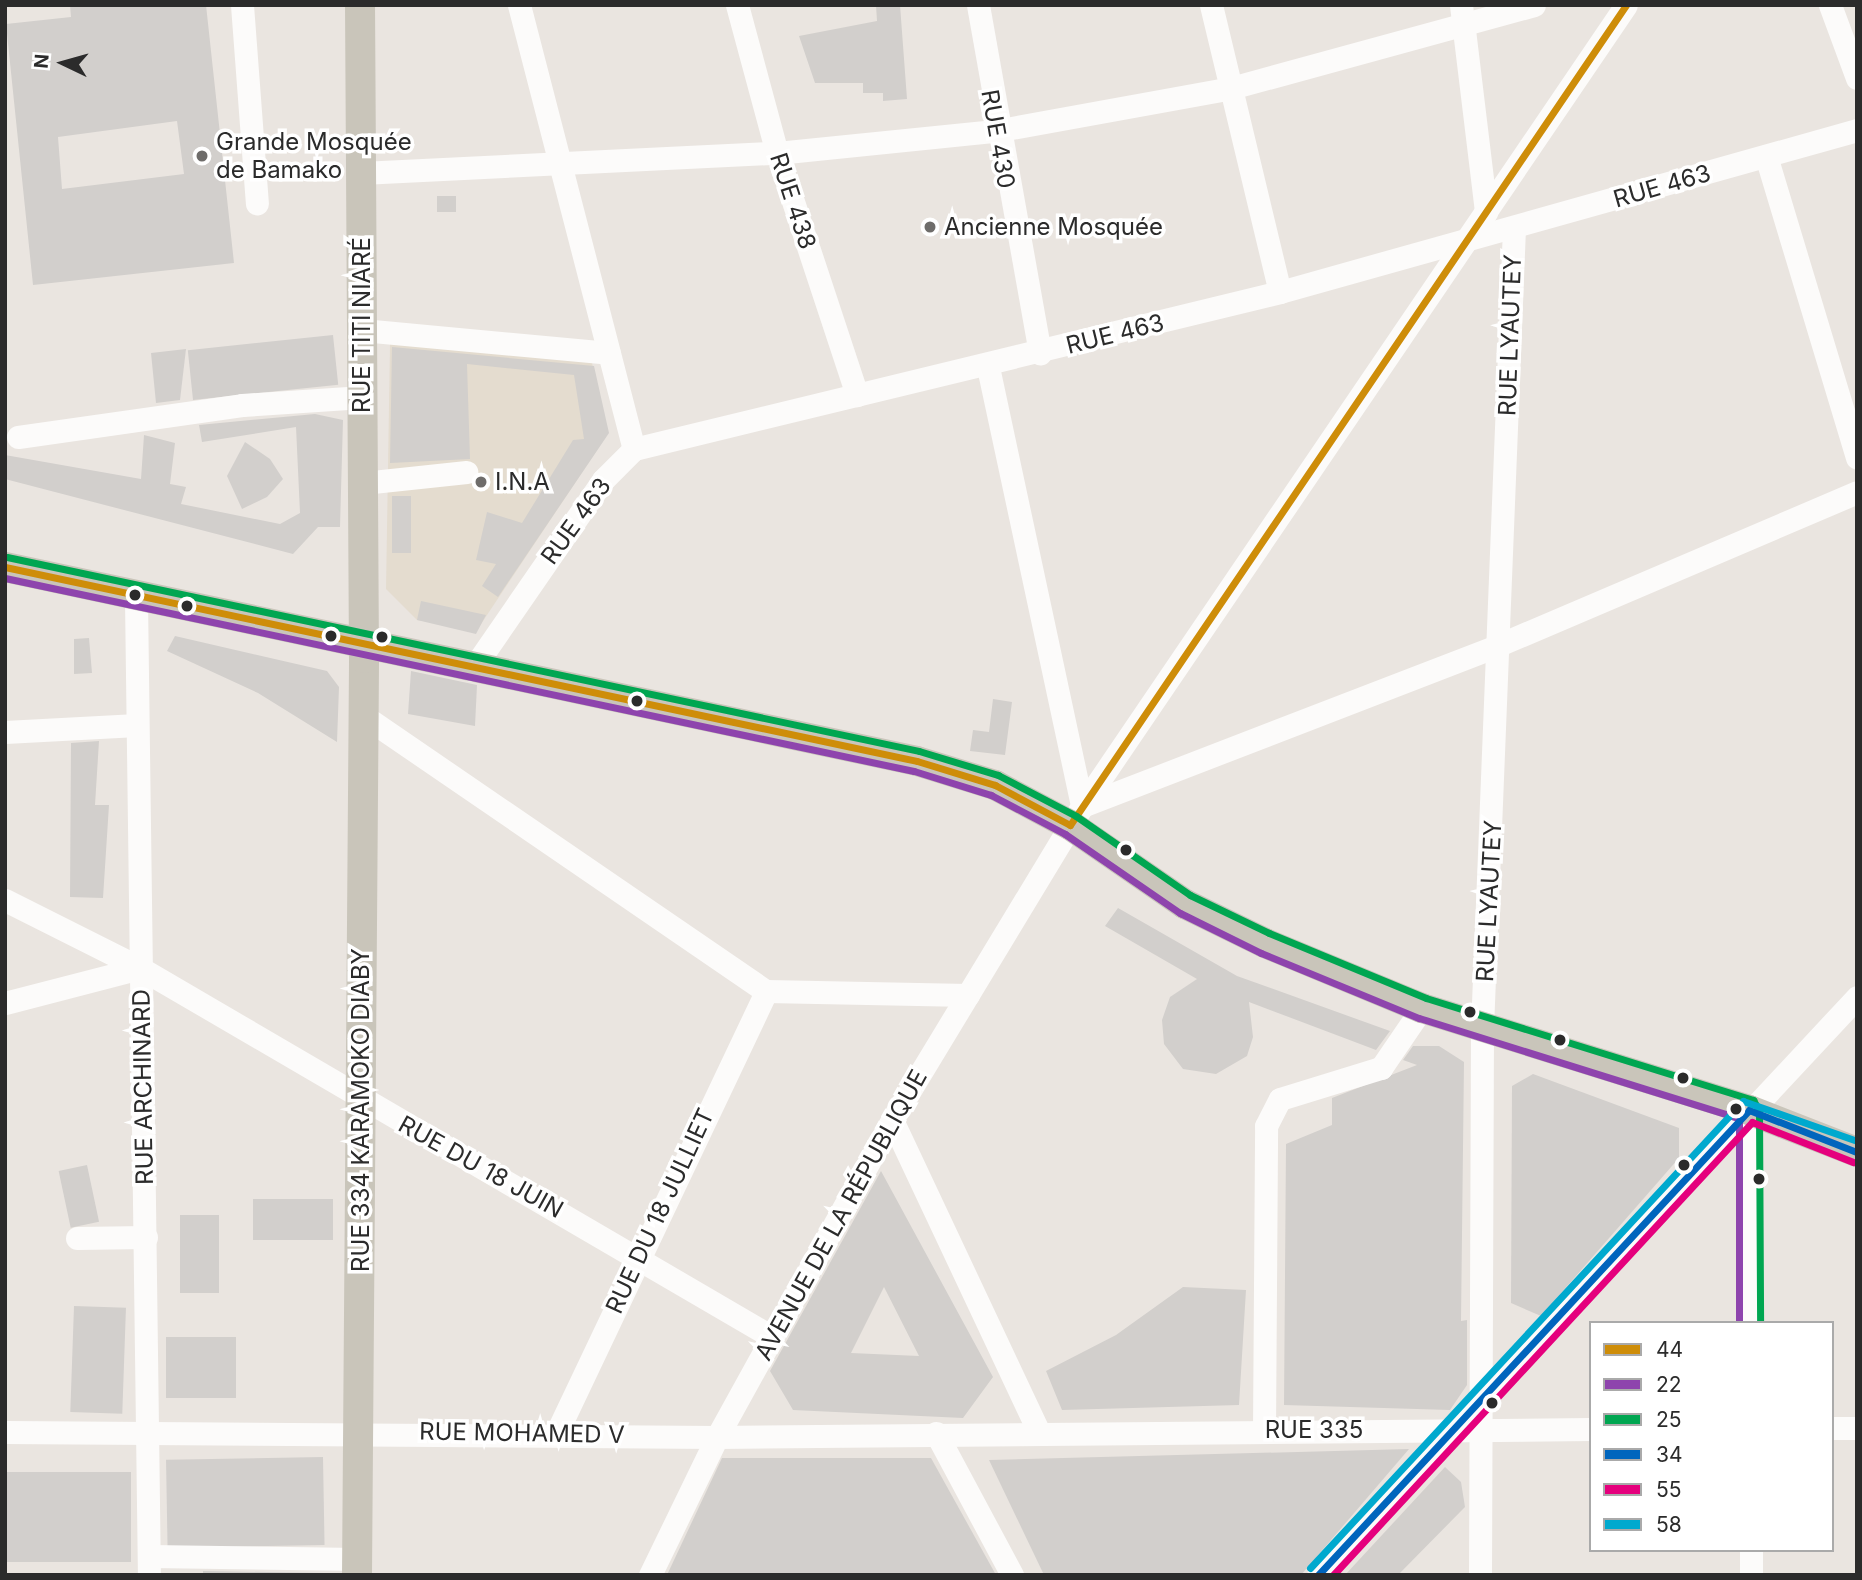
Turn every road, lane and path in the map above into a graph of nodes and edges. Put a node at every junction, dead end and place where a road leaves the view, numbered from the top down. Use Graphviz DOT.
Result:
graph roads {
  1 [pos="242,5"];
  2 [pos="360,5"];
  3 [pos="519,5"];
  4 [pos="737,5"];
  5 [pos="978,5"];
  6 [pos="1211,5"];
  7 [pos="1534,5"];
  8 [pos="1626,5"];
  9 [pos="1830,5"];
  10 [pos="1462,16"];
  11 [pos="1857,78"];
  12 [pos="1231,89"];
  13 [pos="1857,130"];
  14 [pos="995,131"];
  15 [pos="777,153"];
  16 [pos="1766,156"];
  17 [pos="560,164"];
  18 [pos="361,173"];
  19 [pos="257,203"];
  20 [pos="1486,213"];
  21 [pos="1514,228"];
  22 [pos="1466,242"];
  23 [pos="1280,292"];
  24 [pos="362,330"];
  25 [pos="609,353"];
  26 [pos="1040,354"];
  27 [pos="988,367"];
  28 [pos="856,395"];
  29 [pos="363,397"];
  30 [pos="18,436"];
  31 [pos="634,449"];
  32 [pos="1857,458"];
  33 [pos="466,472"];
  34 [pos="363,483"];
  35 [pos="1857,492"];
  36 [pos="5,567"];
  37 [pos="136,599"];
  38 [pos="1501,644"];
  39 [pos="364,646"];
  40 [pos="472,670"];
  41 [pos="364,716"];
  42 [pos="137,725"];
  43 [pos="5,732"];
  44 [pos="1076,816"];
  45 [pos="5,900"];
  46 [pos="140,968"];
  47 [pos="766,991"];
  48 [pos="968,995"];
  49 [pos="1857,997"];
  50 [pos="5,1003"];
  51 [pos="1422,1008"];
  52 [pos="1482,1028"];
  53 [pos="361,1100"];
  54 [pos="1749,1110"];
  55 [pos="891,1120"];
  56 [pos="1857,1152"];
  57 [pos="146,1237"];
  58 [pos="77,1238"];
  59 [pos="638,1255"];
  60 [pos="1750,1321"];
  61 [pos="772,1337"];
  62 [pos="1480,1402"];
  63 [pos="1834,1428"];
  64 [pos="1857,1428"];
  65 [pos="1454,1429"];
  66 [pos="1481,1429"];
  67 [pos="1589,1429"];
  68 [pos="1038,1430"];
  69 [pos="1264,1430"];
  70 [pos="5,1432"];
  71 [pos="359,1432"];
  72 [pos="557,1432"];
  73 [pos="936,1433"];
  74 [pos="150,1434"];
  75 [pos="717,1437"];
  76 [pos="1751,1552"];
  77 [pos="150,1565"];
  78 [pos="357,1567"];
  79 [pos="650,1575"];
  80 [pos="1012,1575"];
  81 [pos="1318,1575"];
  82 [pos="1480,1575"];
  83 [pos="1751,1575"];
  1 -- 19 [label="street"];
  2 -- 18 [label="main road, RUE TITI NIARÉ"];
  3 -- 17 [label="street"];
  4 -- 15 [label="street, RUE 438"];
  5 -- 14 [label="street, RUE 430"];
  6 -- 12 [label="street"];
  7 -- 10 [label="street"];
  8 -- 20 [label="street, AVENUE DE LA RÉPUBLIQUE"];
  9 -- 11 [label="street"];
  10 -- 12 [label="street"];
  10 -- 20 [label="street"];
  12 -- 14 [label="street"];
  12 -- 23 [label="street"];
  13 -- 16 [label="street, RUE 463"];
  14 -- 15 [label="street"];
  14 -- 26 [label="street, RUE 430"];
  15 -- 17 [label="street"];
  15 -- 28 [label="street, RUE 438"];
  16 -- 21 [label="street, RUE 463"];
  16 -- 32 [label="street"];
  17 -- 18 [label="street"];
  17 -- 25 [label="street"];
  18 -- 24 [label="main road, RUE TITI NIARÉ"];
  20 -- 22 [label="street, AVENUE DE LA RÉPUBLIQUE"];
  21 -- 22 [label="street, RUE 463"];
  21 -- 38 [label="street, RUE LYAUTEY"];
  22 -- 23 [label="street, RUE 463"];
  22 -- 44 [label="street, AVENUE DE LA RÉPUBLIQUE"];
  23 -- 26 [label="street, RUE 463"];
  24 -- 25 [label="street"];
  24 -- 29 [label="main road, RUE TITI NIARÉ"];
  25 -- 31 [label="street"];
  26 -- 27 [label="street, RUE 463"];
  27 -- 28 [label="street, RUE 463"];
  27 -- 44 [label="street"];
  28 -- 31 [label="street, RUE 463"];
  29 -- 30 [label="street"];
  29 -- 34 [label="main road, RUE TITI NIARÉ"];
  31 -- 40 [label="street, RUE 463"];
  33 -- 34 [label="street"];
  34 -- 39 [label="main road, RUE TITI NIARÉ"];
  35 -- 38 [label="street"];
  36 -- 37 [label="main road"];
  37 -- 39 [label="main road"];
  37 -- 42 [label="street, RUE ARCHINARD"];
  38 -- 44 [label="street"];
  38 -- 52 [label="street, RUE LYAUTEY"];
  39 -- 40 [label="main road"];
  39 -- 41 [label="main road, RUE 334 KARAMOKO DIABY"];
  40 -- 44 [label="main road"];
  41 -- 47 [label="street"];
  41 -- 53 [label="main road, RUE 334 KARAMOKO DIABY"];
  42 -- 43 [label="street"];
  42 -- 46 [label="street, RUE ARCHINARD"];
  44 -- 48 [label="street, AVENUE DE LA RÉPUBLIQUE"];
  44 -- 51 [label="main road"];
  45 -- 46 [label="street, RUE DU 18 JUIN"];
  46 -- 50 [label="street"];
  46 -- 53 [label="street, RUE DU 18 JUIN"];
  46 -- 57 [label="street, RUE ARCHINARD"];
  47 -- 48 [label="street"];
  47 -- 59 [label="street, RUE DU 18 JULLIET"];
  48 -- 55 [label="street, AVENUE DE LA RÉPUBLIQUE"];
  49 -- 54 [label="street"];
  51 -- 52 [label="main road"];
  51 -- 69 [label="street"];
  52 -- 54 [label="main road"];
  52 -- 62 [label="street, RUE LYAUTEY"];
  53 -- 59 [label="street, RUE DU 18 JUIN"];
  53 -- 71 [label="main road, RUE 334 KARAMOKO DIABY"];
  54 -- 56 [label="main road"];
  54 -- 60 [label="street"];
  54 -- 62 [label="street"];
  55 -- 61 [label="street, AVENUE DE LA RÉPUBLIQUE"];
  55 -- 68 [label="street"];
  57 -- 58 [label="street"];
  57 -- 74 [label="street, RUE ARCHINARD"];
  59 -- 61 [label="street, RUE DU 18 JUIN"];
  59 -- 72 [label="street, RUE DU 18 JULLIET"];
  61 -- 75 [label="street, AVENUE DE LA RÉPUBLIQUE"];
  62 -- 65 [label="street"];
  62 -- 66 [label="street, RUE LYAUTEY"];
  63 -- 64 [label="street"];
  65 -- 66 [label="street, RUE 335"];
  65 -- 69 [label="street, RUE 335"];
  65 -- 81 [label="street"];
  66 -- 67 [label="street, RUE 335"];
  66 -- 82 [label="street, RUE LYAUTEY"];
  68 -- 69 [label="street, RUE 335"];
  68 -- 73 [label="street, RUE MOHAMED V"];
  70 -- 74 [label="street, RUE MOHAMED V"];
  71 -- 72 [label="street, RUE MOHAMED V"];
  71 -- 74 [label="street, RUE MOHAMED V"];
  71 -- 78 [label="main road, RUE 334 KARAMOKO DIABY"];
  72 -- 75 [label="street, RUE MOHAMED V"];
  73 -- 75 [label="street, RUE MOHAMED V"];
  73 -- 80 [label="street"];
  74 -- 77 [label="street, RUE ARCHINARD"];
  75 -- 79 [label="street, AVENUE DE LA RÉPUBLIQUE"];
  76 -- 83 [label="street"];
  77 -- 78 [label="street"];
}
